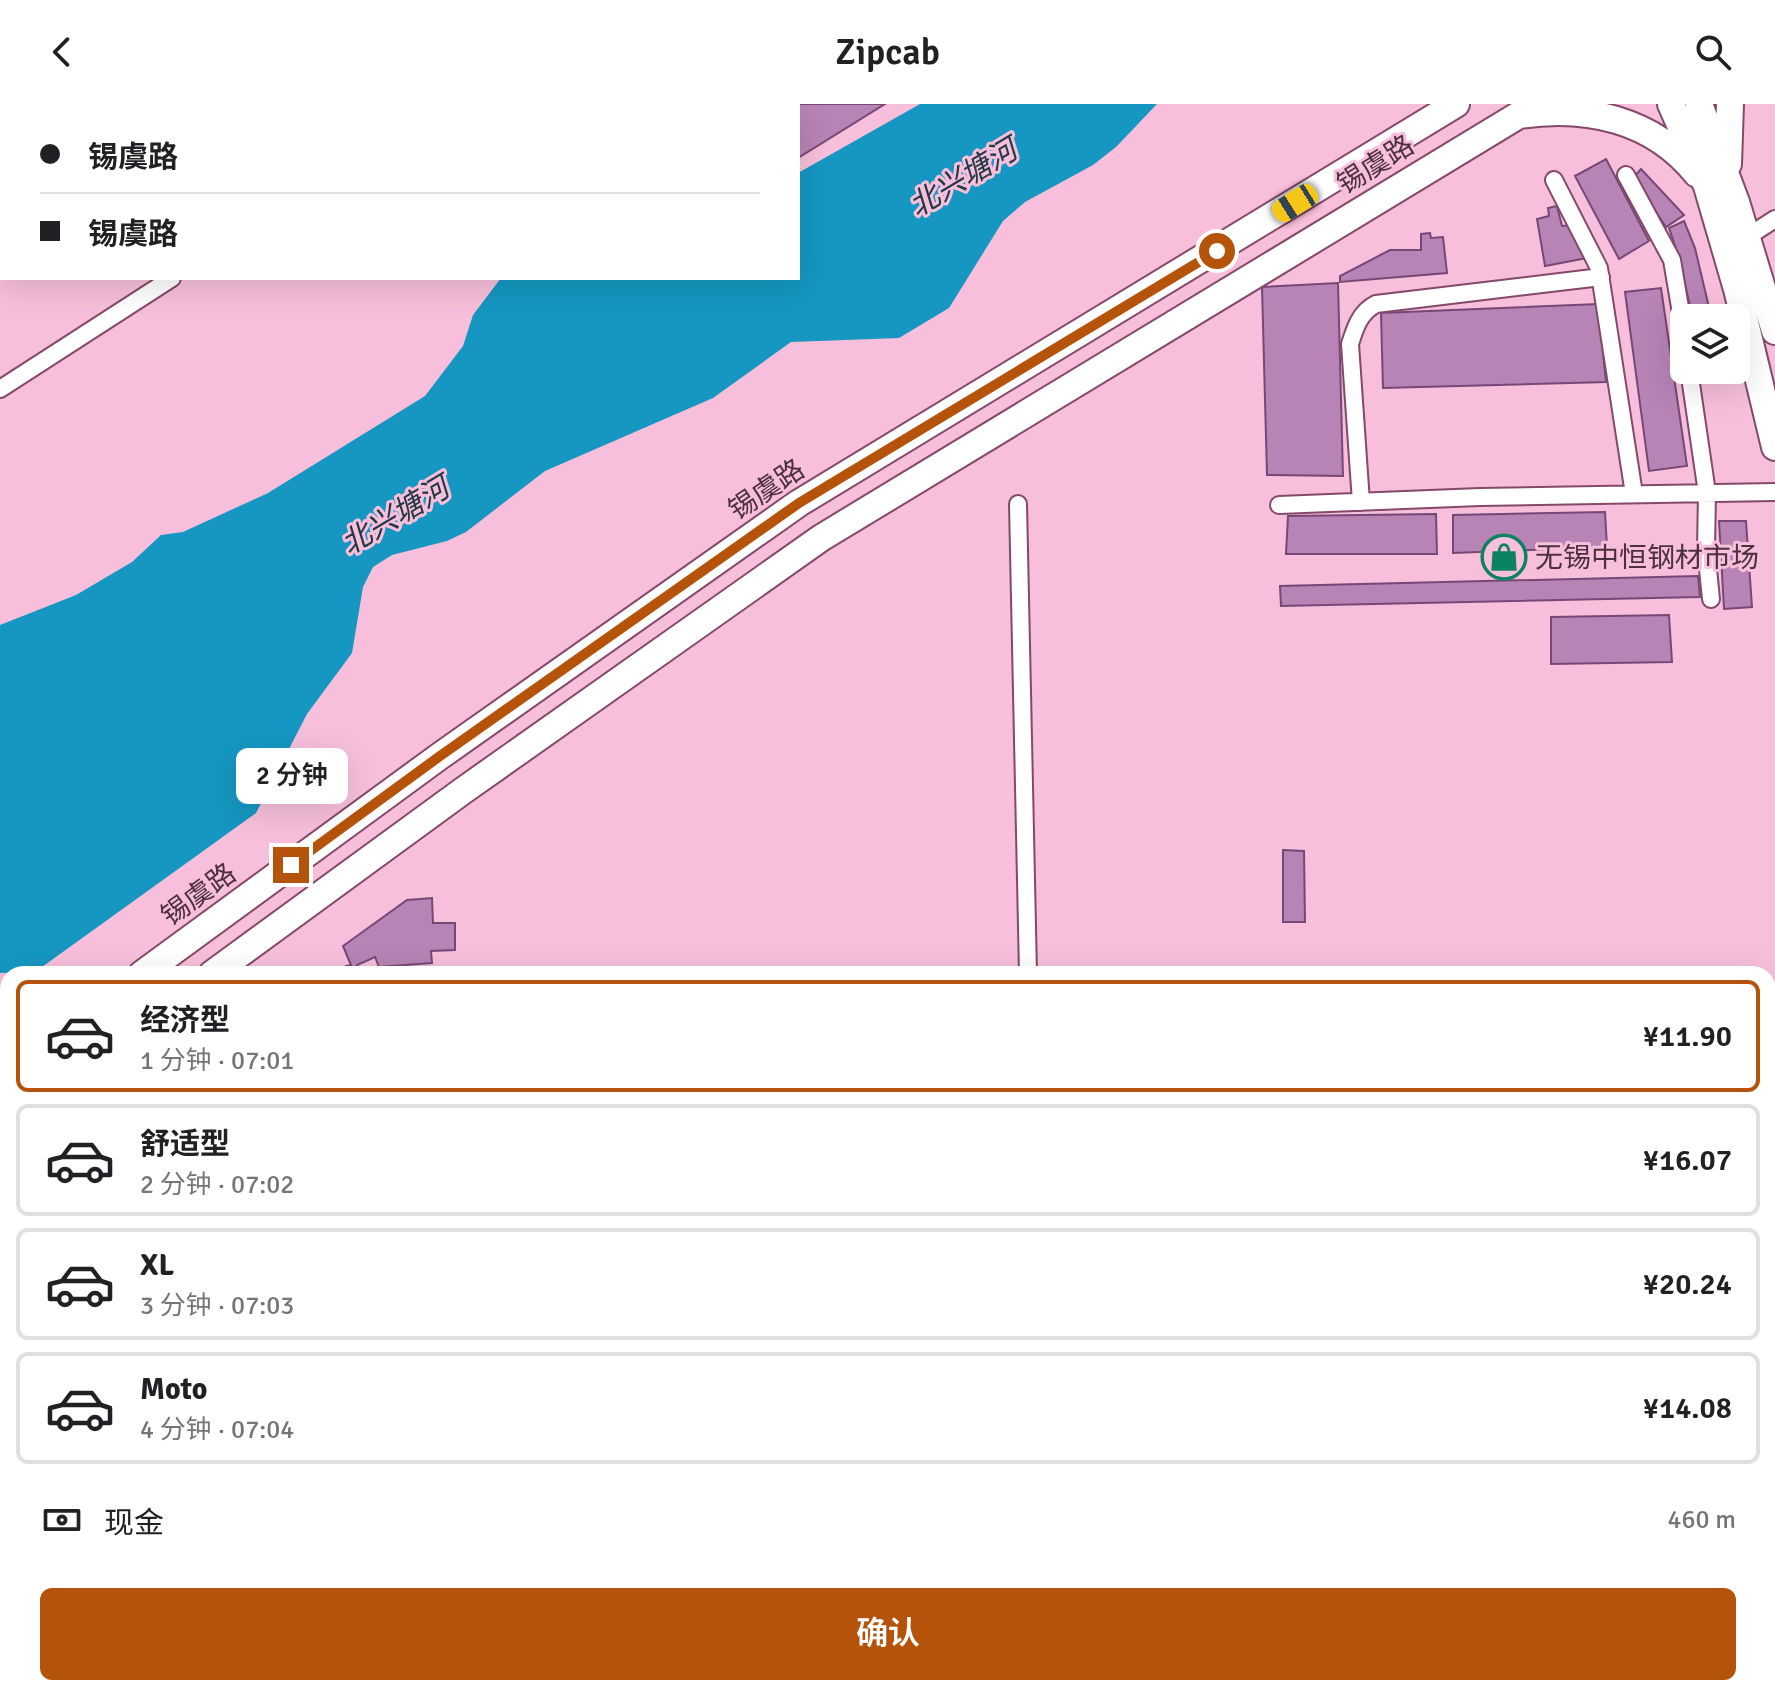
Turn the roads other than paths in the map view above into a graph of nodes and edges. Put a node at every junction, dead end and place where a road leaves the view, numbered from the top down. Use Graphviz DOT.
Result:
graph roads {
  1 [pos="1456,104"];
  2 [pos="1671,104"];
  3 [pos="1699,104"];
  4 [pos="1730,104"];
  5 [pos="1527,110"];
  6 [pos="1626,175"];
  7 [pos="1554,180"];
  8 [pos="1718,183"];
  9 [pos="1775,219"];
  10 [pos="1747,237"];
  11 [pos="1601,277"];
  12 [pos="169,280"];
  13 [pos="1679,304"];
  14 [pos="1775,331"];
  15 [pos="1691,384"];
  16 [pos="0,389"];
  17 [pos="1775,447"];
  18 [pos="1775,492"];
  19 [pos="1707,493"];
  20 [pos="1634,494"];
  21 [pos="1361,502"];
  22 [pos="1018,504"];
  23 [pos="1279,505"];
  24 [pos="1711,599"];
  25 [pos="153,966"];
  26 [pos="223,966"];
  27 [pos="1028,966"];
  1 -- 25 [label="main road, 锡虞路"];
  2 -- 8 [label="main road"];
  3 -- 8 [label="main road"];
  4 -- 8 [label="main road"];
  5 -- 8 [label="main road"];
  5 -- 26 [label="main road, 锡虞路"];
  6 -- 13 [label="street"];
  7 -- 11 [label="street"];
  8 -- 10 [label="main road"];
  8 -- 17 [label="main road"];
  9 -- 10 [label="street"];
  10 -- 14 [label="main road"];
  11 -- 20 [label="street"];
  11 -- 21 [label="street"];
  12 -- 16 [label="street"];
  15 -- 19 [label="street"];
  18 -- 19 [label="street"];
  19 -- 20 [label="street"];
  19 -- 24 [label="street"];
  20 -- 21 [label="street"];
  21 -- 23 [label="street"];
  22 -- 27 [label="street"];
}
